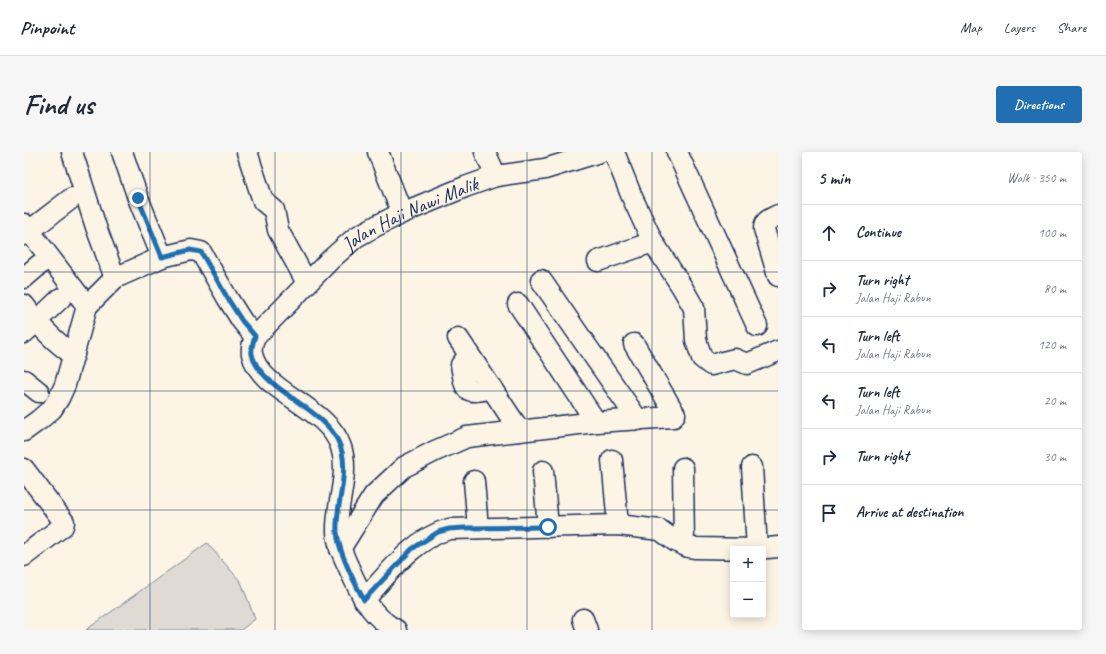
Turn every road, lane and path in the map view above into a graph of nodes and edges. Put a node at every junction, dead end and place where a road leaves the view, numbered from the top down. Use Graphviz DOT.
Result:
graph roads {
  1 [pos="72,152"];
  2 [pos="122,152"];
  3 [pos="247,152"];
  4 [pos="378,152"];
  5 [pos="485,152"];
  6 [pos="600,152"];
  7 [pos="614,152"];
  8 [pos="677,152"];
  9 [pos="542,160"];
  10 [pos="496,176"];
  11 [pos="72,198"];
  12 [pos="402,213"];
  13 [pos="778,215"];
  14 [pos="26,230"];
  15 [pos="653,242"];
  16 [pos="162,257"];
  17 [pos="598,261"];
  18 [pos="39,265"];
  19 [pos="778,276"];
  20 [pos="24,278"];
  21 [pos="115,278"];
  22 [pos="542,280"];
  23 [pos="307,283"];
  24 [pos="60,298"];
  25 [pos="518,304"];
  26 [pos="24,306"];
  27 [pos="87,306"];
  28 [pos="757,326"];
  29 [pos="30,327"];
  30 [pos="255,336"];
  31 [pos="458,338"];
  32 [pos="634,344"];
  33 [pos="778,352"];
  34 [pos="74,355"];
  35 [pos="638,420"];
  36 [pos="596,422"];
  37 [pos="24,431"];
  38 [pos="520,431"];
  39 [pos="612,460"];
  40 [pos="752,467"];
  41 [pos="683,468"];
  42 [pos="24,469"];
  43 [pos="543,471"];
  44 [pos="474,482"];
  45 [pos="618,526"];
  46 [pos="548,527"];
  47 [pos="478,528"];
  48 [pos="684,545"];
  49 [pos="756,546"];
  50 [pos="778,547"];
  51 [pos="766,548"];
  52 [pos="340,549"];
  53 [pos="730,549"];
  54 [pos="24,556"];
  55 [pos="364,600"];
  56 [pos="396,630"];
  1 -- 21 [label="street"];
  2 -- 16 [label="street"];
  3 -- 23 [label="street"];
  4 -- 12 [label="street"];
  5 -- 10 [label="street"];
  6 -- 9 [label="street, Jalan Haji Nawi Malik"];
  7 -- 15 [label="street"];
  8 -- 28 [label="street"];
  9 -- 10 [label="street, Jalan Haji Nawi Malik"];
  10 -- 12 [label="street, Jalan Haji Nawi Malik"];
  11 -- 14 [label="street"];
  12 -- 23 [label="street, Jalan Haji Nawi Malik"];
  13 -- 19 [label="street"];
  14 -- 27 [label="street"];
  15 -- 17 [label="street"];
  15 -- 33 [label="street"];
  16 -- 21 [label="street"];
  16 -- 30 [label="street"];
  18 -- 20 [label="street"];
  21 -- 27 [label="street"];
  22 -- 35 [label="street"];
  23 -- 30 [label="street, Jalan Haji Nawi Malik"];
  24 -- 29 [label="street"];
  25 -- 36 [label="street"];
  26 -- 29 [label="street"];
  27 -- 34 [label="street"];
  29 -- 34 [label="street"];
  30 -- 52 [label="street"];
  31 -- 38 [label="street"];
  32 -- 35 [label="street"];
  34 -- 37 [label="street"];
  35 -- 36 [label="street"];
  36 -- 38 [label="street"];
  38 -- 52 [label="street"];
  39 -- 45 [label="street"];
  40 -- 49 [label="street"];
  41 -- 48 [label="street"];
  42 -- 54 [label="street"];
  43 -- 46 [label="street"];
  44 -- 47 [label="street"];
  45 -- 46 [label="street"];
  45 -- 48 [label="street"];
  46 -- 47 [label="street"];
  47 -- 55 [label="street"];
  48 -- 53 [label="street"];
  50 -- 51 [label="street"];
  52 -- 55 [label="street"];
  55 -- 56 [label="street"];
}
